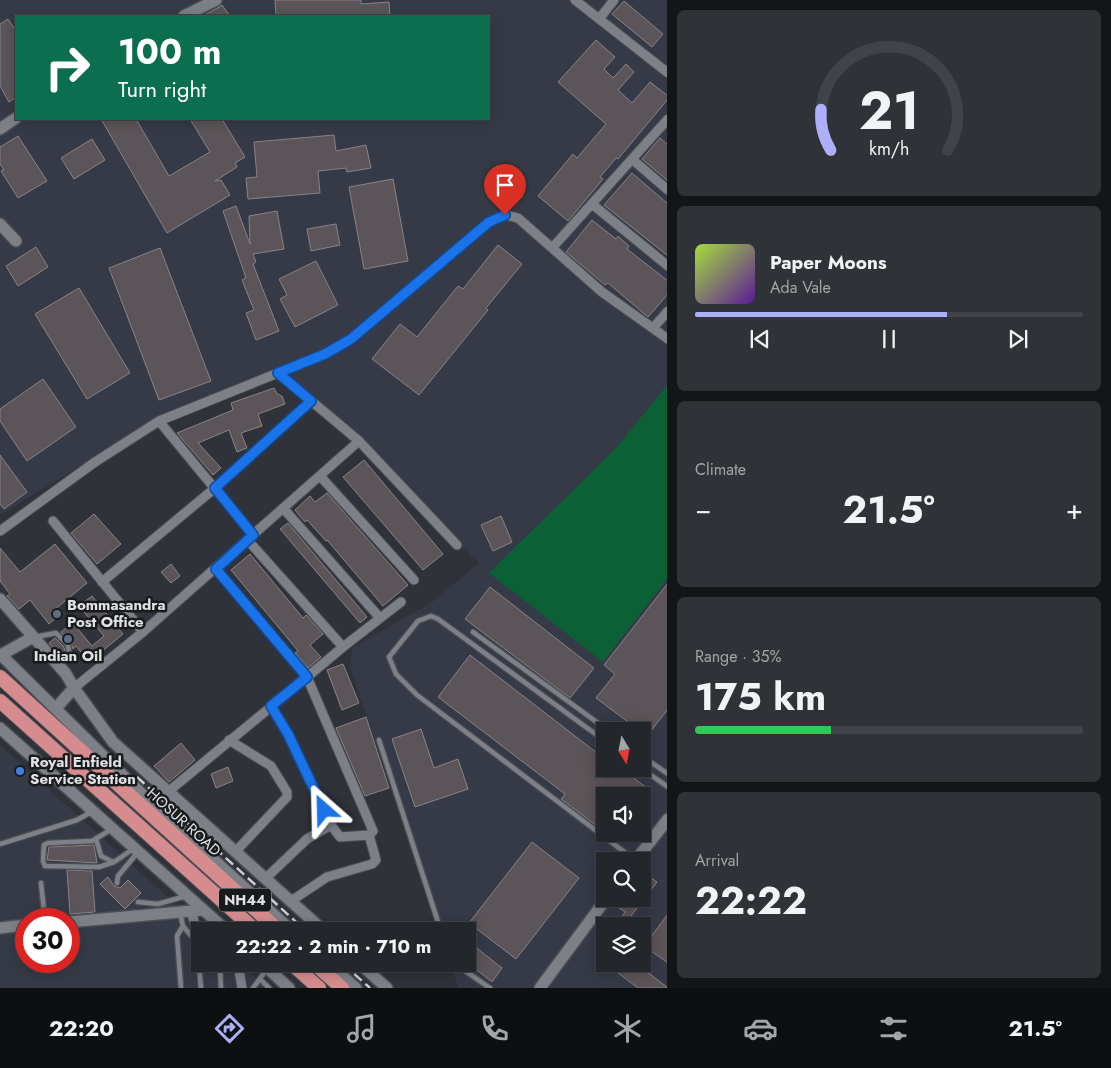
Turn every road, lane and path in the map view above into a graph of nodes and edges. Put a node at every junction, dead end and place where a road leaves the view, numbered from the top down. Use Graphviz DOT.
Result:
graph roads {
  1 [pos="216,0"];
  2 [pos="576,0"];
  3 [pos="614,0"];
  4 [pos="186,15"];
  5 [pos="599,19"];
  6 [pos="667,73"];
  7 [pos="15,119"];
  8 [pos="667,119"];
  9 [pos="0,128"];
  10 [pos="633,160"];
  11 [pos="667,190"];
  12 [pos="592,204"];
  13 [pos="0,224"];
  14 [pos="16,241"];
  15 [pos="553,247"];
  16 [pos="667,266"];
  17 [pos="667,311"];
  18 [pos="653,328"];
  19 [pos="667,340"];
  20 [pos="278,373"];
  21 [pos="311,401"];
  22 [pos="158,421"];
  23 [pos="359,441"];
  24 [pos="320,476"];
  25 [pos="215,488"];
  26 [pos="283,508"];
  27 [pos="53,521"];
  28 [pos="0,531"];
  29 [pos="253,535"];
  30 [pos="457,545"];
  31 [pos="253,546"];
  32 [pos="216,569"];
  33 [pos="414,580"];
  34 [pos="102,582"];
  35 [pos="0,599"];
  36 [pos="401,602"];
  37 [pos="380,618"];
  38 [pos="143,632"];
  39 [pos="473,632"];
  40 [pos="33,637"];
  41 [pos="343,647"];
  42 [pos="0,655"];
  43 [pos="58,665"];
  44 [pos="0,677"];
  45 [pos="307,677"];
  46 [pos="74,688"];
  47 [pos="0,701"];
  48 [pos="271,706"];
  49 [pos="56,708"];
  50 [pos="597,722"];
  51 [pos="0,728"];
  52 [pos="596,735"];
  53 [pos="229,740"];
  54 [pos="379,740"];
  55 [pos="113,742"];
  56 [pos="102,754"];
  57 [pos="651,762"];
  58 [pos="667,774"];
  59 [pos="651,775"];
  60 [pos="667,787"];
  61 [pos="169,791"];
  62 [pos="92,811"];
  63 [pos="667,819"];
  64 [pos="330,826"];
  65 [pos="112,829"];
  66 [pos="369,835"];
  67 [pos="96,840"];
  68 [pos="0,844"];
  69 [pos="136,850"];
  70 [pos="236,852"];
  71 [pos="623,852"];
  72 [pos="642,852"];
  73 [pos="114,862"];
  74 [pos="266,878"];
  75 [pos="41,883"];
  76 [pos="117,883"];
  77 [pos="187,896"];
  78 [pos="291,901"];
  79 [pos="138,902"];
  80 [pos="600,907"];
  81 [pos="44,908"];
  82 [pos="203,910"];
  83 [pos="186,912"];
  84 [pos="80,921"];
  85 [pos="193,922"];
  86 [pos="217,922"];
  87 [pos="246,922"];
  88 [pos="269,922"];
  89 [pos="282,922"];
  90 [pos="314,922"];
  91 [pos="438,922"];
  92 [pos="15,926"];
  93 [pos="182,926"];
  94 [pos="0,928"];
  95 [pos="191,936"];
  96 [pos="200,972"];
  97 [pos="220,972"];
  98 [pos="239,972"];
  99 [pos="263,972"];
  100 [pos="272,972"];
  101 [pos="301,972"];
  102 [pos="324,972"];
  103 [pos="338,972"];
  104 [pos="369,972"];
  105 [pos="467,972"];
  106 [pos="260,979"];
  107 [pos="180,988"];
  108 [pos="201,988"];
  109 [pos="221,988"];
  110 [pos="242,988"];
  111 [pos="253,988"];
  112 [pos="269,988"];
  113 [pos="289,988"];
  114 [pos="319,988"];
  115 [pos="342,988"];
  116 [pos="356,988"];
  117 [pos="387,988"];
  118 [pos="490,988"];
  119 [pos="540,988"];
  1 -- 4 [label="street"];
  2 -- 5 [label="street"];
  3 -- 5 [label="street"];
  5 -- 6 [label="street"];
  7 -- 9 [label="street"];
  8 -- 10 [label="street"];
  10 -- 11 [label="street"];
  10 -- 12 [label="street"];
  12 -- 15 [label="street"];
  12 -- 16 [label="street"];
  13 -- 14 [label="street"];
  15 -- 18 [label="street"];
  15 -- 20 [label="street"];
  17 -- 18 [label="street"];
  18 -- 19 [label="street"];
  20 -- 21 [label="street"];
  20 -- 22 [label="street"];
  21 -- 23 [label="street"];
  21 -- 25 [label="street"];
  22 -- 25 [label="street"];
  22 -- 28 [label="street"];
  23 -- 24 [label="street"];
  23 -- 30 [label="street"];
  24 -- 26 [label="street"];
  24 -- 33 [label="street"];
  25 -- 29 [label="street"];
  25 -- 34 [label="street"];
  26 -- 29 [label="street"];
  26 -- 37 [label="street"];
  27 -- 34 [label="street"];
  29 -- 32 [label="street"];
  31 -- 41 [label="street"];
  32 -- 38 [label="street"];
  32 -- 45 [label="street"];
  34 -- 38 [label="street"];
  35 -- 40 [label="street"];
  36 -- 37 [label="street"];
  37 -- 41 [label="street"];
  38 -- 46 [label="street"];
  39 -- 50 [label="lane"];
  40 -- 42 [label="street"];
  40 -- 43 [label="street"];
  40 -- 43 [label="lane"];
  41 -- 45 [label="street"];
  42 -- 49 [label="street"];
  43 -- 46 [label="street"];
  44 -- 88 [label="highway, HOSUR ROAD / NH44"];
  45 -- 48 [label="street"];
  45 -- 66 [label="street"];
  46 -- 49 [label="street"];
  46 -- 55 [label="street"];
  47 -- 87 [label="highway, NH44"];
  48 -- 53 [label="street"];
  48 -- 64 [label="street"];
  49 -- 56 [label="street"];
  51 -- 62 [label="street"];
  52 -- 71 [label="lane"];
  53 -- 61 [label="street"];
  53 -- 70 [label="street"];
  54 -- 91 [label="lane"];
  55 -- 56 [label="street"];
  55 -- 61 [label="street"];
  56 -- 89 [label="street"];
  57 -- 58 [label="lane"];
  59 -- 60 [label="lane"];
  61 -- 70 [label="street"];
  62 -- 65 [label="street"];
  62 -- 68 [label="lane"];
  63 -- 72 [label="street"];
  64 -- 66 [label="street"];
  64 -- 74 [label="street"];
  65 -- 67 [label="lane"];
  65 -- 69 [label="street"];
  66 -- 78 [label="street"];
  67 -- 73 [label="lane"];
  67 -- 73 [label="lane"];
  69 -- 73 [label="lane"];
  69 -- 76 [label="lane"];
  69 -- 77 [label="street"];
  70 -- 74 [label="street"];
  74 -- 78 [label="street"];
  75 -- 81 [label="lane"];
  77 -- 79 [label="lane"];
  77 -- 82 [label="street"];
  78 -- 90 [label="street"];
  80 -- 119 [label="street"];
  82 -- 83 [label="street"];
  82 -- 86 [label="street"];
  83 -- 84 [label="street"];
  83 -- 85 [label="street"];
  83 -- 93 [label="lane"];
  92 -- 94 [label="street"];
  93 -- 95 [label="lane"];
  93 -- 107 [label="lane"];
  96 -- 108 [label="lane"];
  97 -- 109 [label="lane"];
  98 -- 110 [label="street"];
  99 -- 106 [label="lane"];
  100 -- 113 [label="street"];
  101 -- 114 [label="highway"];
  102 -- 115 [label="highway"];
  103 -- 116 [label="street"];
  104 -- 117 [label="street"];
  105 -- 118 [label="lane"];
  106 -- 111 [label="lane"];
  106 -- 112 [label="lane"];
}
